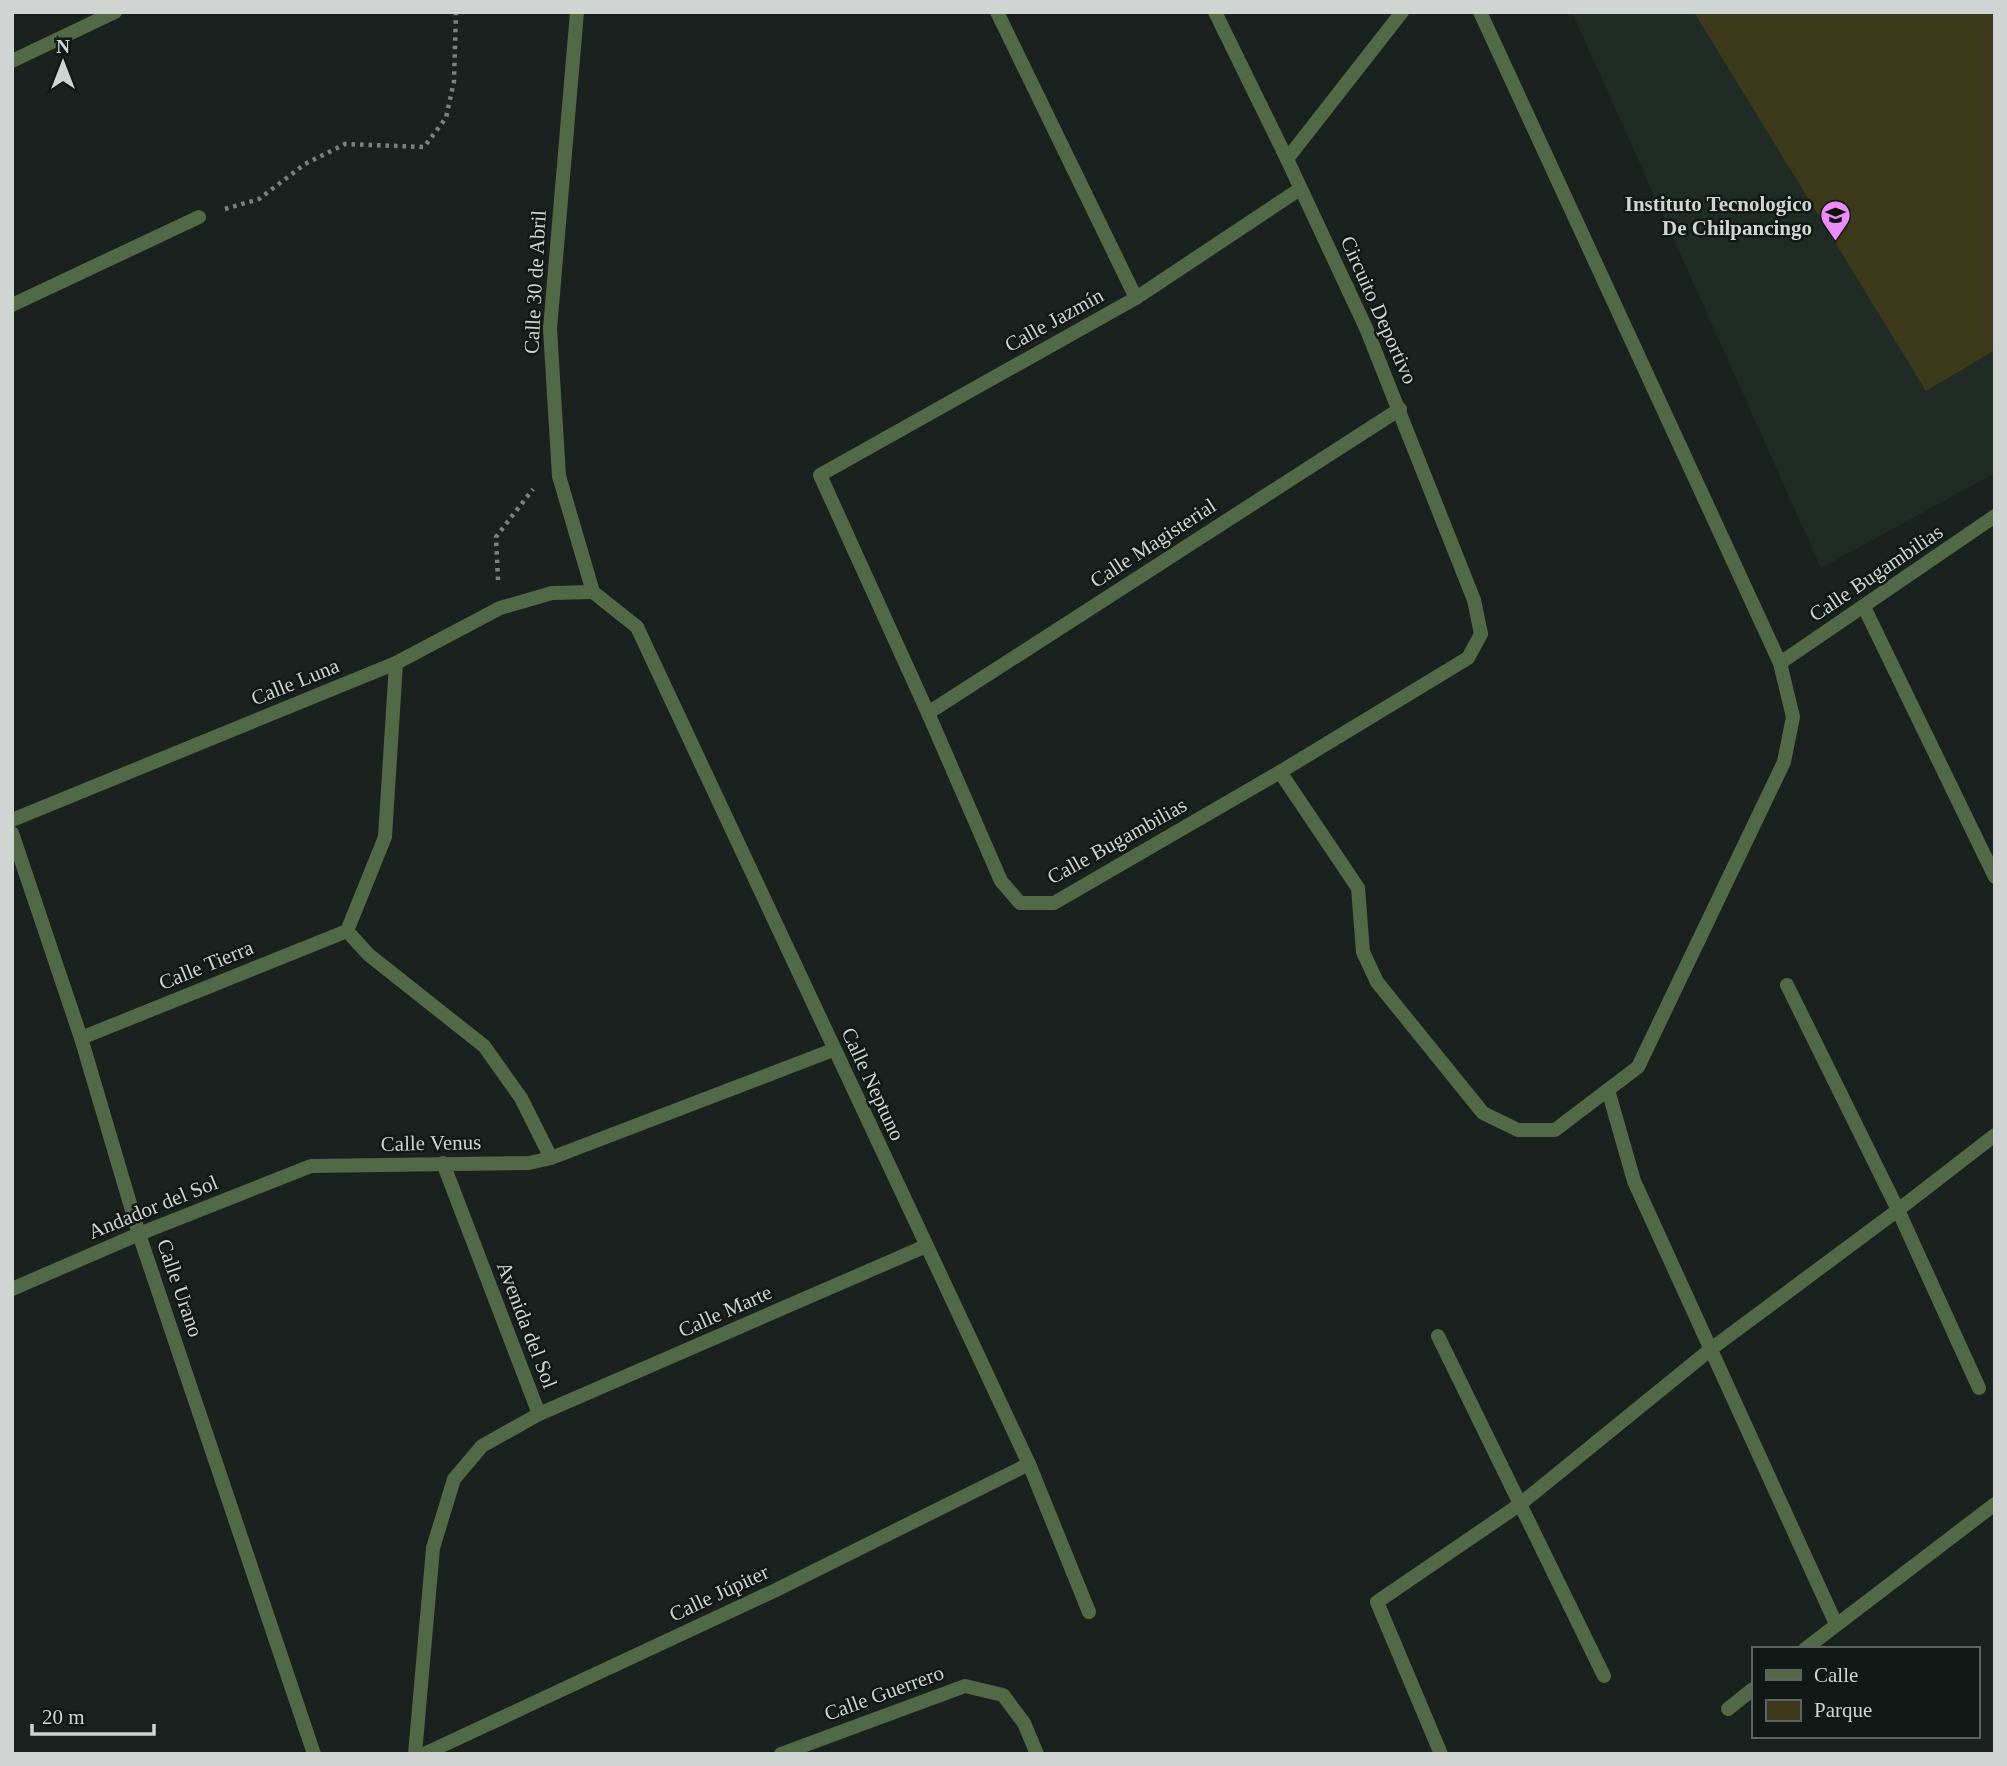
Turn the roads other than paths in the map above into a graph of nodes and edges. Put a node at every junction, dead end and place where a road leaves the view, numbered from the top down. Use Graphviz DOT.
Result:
graph roads {
  1 [pos="115,12"];
  2 [pos="577,12"];
  3 [pos="997,12"];
  4 [pos="1215,12"];
  5 [pos="1402,12"];
  6 [pos="1480,12"];
  7 [pos="12,61"];
  8 [pos="1287,159"];
  9 [pos="1300,189"];
  10 [pos="199,217"];
  11 [pos="1136,298"];
  12 [pos="12,305"];
  13 [pos="1400,409"];
  14 [pos="820,475"];
  15 [pos="1995,516"];
  16 [pos="593,592"];
  17 [pos="1864,607"];
  18 [pos="1481,634"];
  19 [pos="396,663"];
  20 [pos="1780,663"];
  21 [pos="928,713"];
  22 [pos="1280,772"];
  23 [pos="12,820"];
  24 [pos="12,833"];
  25 [pos="1995,877"];
  26 [pos="347,931"];
  27 [pos="1787,985"];
  28 [pos="82,1038"];
  29 [pos="834,1050"];
  30 [pos="1608,1090"];
  31 [pos="1995,1135"];
  32 [pos="551,1158"];
  33 [pos="443,1163"];
  34 [pos="311,1166"];
  35 [pos="1898,1210"];
  36 [pos="139,1234"];
  37 [pos="926,1246"];
  38 [pos="12,1289"];
  39 [pos="1438,1336"];
  40 [pos="1711,1349"];
  41 [pos="1979,1388"];
  42 [pos="539,1415"];
  43 [pos="1029,1464"];
  44 [pos="1995,1504"];
  45 [pos="1519,1505"];
  46 [pos="1089,1612"];
  47 [pos="1836,1624"];
  48 [pos="1807,1647"];
  49 [pos="1604,1676"];
  50 [pos="1752,1690"];
  51 [pos="1728,1709"];
  52 [pos="810,1748"];
  53 [pos="314,1754"];
  54 [pos="415,1754"];
  55 [pos="424,1754"];
  56 [pos="781,1754"];
  57 [pos="1037,1754"];
  58 [pos="1441,1754"];
  1 -- 7 [label="street"];
  2 -- 16 [label="street, Calle 30 de Abril"];
  3 -- 11 [label="street"];
  4 -- 8 [label="street, Circuito Deportivo"];
  5 -- 8 [label="street"];
  6 -- 20 [label="street"];
  8 -- 9 [label="street, Circuito Deportivo"];
  9 -- 11 [label="street, Calle Jazmín"];
  9 -- 13 [label="street, Circuito Deportivo"];
  10 -- 12 [label="street"];
  11 -- 14 [label="street, Calle Jazmín"];
  13 -- 18 [label="street, Circuito Deportivo"];
  13 -- 21 [label="street, Calle Magisterial"];
  14 -- 21 [label="street, Calle Bugambilias"];
  15 -- 17 [label="street, Calle Bugambilias"];
  16 -- 19 [label="street, Calle Luna"];
  16 -- 29 [label="street, Calle Neptuno"];
  17 -- 20 [label="street, Calle Bugambilias"];
  17 -- 25 [label="street"];
  18 -- 22 [label="street, Calle Bugambilias"];
  19 -- 23 [label="street, Calle Luna"];
  19 -- 26 [label="street"];
  20 -- 30 [label="street"];
  21 -- 22 [label="street, Calle Bugambilias"];
  22 -- 30 [label="street"];
  24 -- 28 [label="street, Calle Urano"];
  26 -- 28 [label="street, Calle Tierra"];
  26 -- 32 [label="street"];
  27 -- 35 [label="street"];
  28 -- 36 [label="street, Calle Urano"];
  29 -- 32 [label="street, Calle Venus"];
  29 -- 37 [label="street, Calle Neptuno"];
  30 -- 40 [label="street"];
  31 -- 35 [label="street"];
  32 -- 33 [label="street, Calle Venus"];
  33 -- 34 [label="street, Calle Venus"];
  33 -- 42 [label="street, Avenida del Sol"];
  34 -- 36 [label="street, Andador del Sol"];
  35 -- 40 [label="street"];
  35 -- 41 [label="street"];
  36 -- 38 [label="street, Andador del Sol"];
  36 -- 53 [label="street, Calle Urano"];
  37 -- 42 [label="street, Calle Marte"];
  37 -- 43 [label="street, Calle Neptuno"];
  39 -- 45 [label="street"];
  40 -- 45 [label="street"];
  40 -- 47 [label="street"];
  42 -- 54 [label="street, Avenida del Sol"];
  43 -- 46 [label="street, Calle Neptuno"];
  43 -- 55 [label="street, Calle Júpiter"];
  44 -- 47 [label="street"];
  45 -- 49 [label="street"];
  45 -- 58 [label="street"];
  47 -- 48 [label="street"];
  50 -- 51 [label="street"];
  52 -- 56 [label="street, Calle Guerrero"];
  52 -- 57 [label="street, Calle Guerrero"];
}
